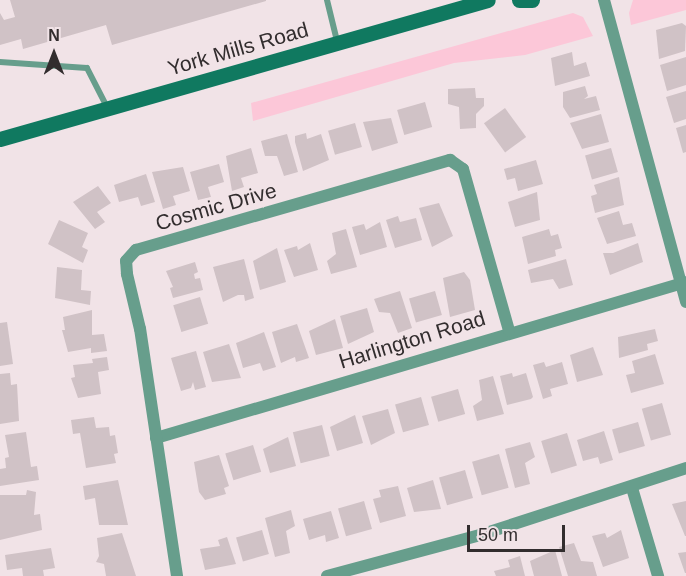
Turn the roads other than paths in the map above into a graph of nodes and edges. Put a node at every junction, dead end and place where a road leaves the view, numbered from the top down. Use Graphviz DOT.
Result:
graph roads {
  1 [pos="327,0"];
  2 [pos="488,0"];
  3 [pos="519,0"];
  4 [pos="532,0"];
  5 [pos="604,0"];
  6 [pos="337,42"];
  7 [pos="0,62"];
  8 [pos="107,108"];
  9 [pos="0,139"];
  10 [pos="683,282"];
  11 [pos="686,302"];
  12 [pos="509,331"];
  13 [pos="156,438"];
  14 [pos="686,468"];
  15 [pos="632,488"];
  16 [pos="177,576"];
  17 [pos="327,576"];
  18 [pos="658,576"];
  1 -- 6 [label="lane"];
  2 -- 6 [label="main road, York Mills Road"];
  3 -- 4 [label="main road"];
  5 -- 10 [label="street"];
  6 -- 8 [label="main road, York Mills Road"];
  7 -- 8 [label="lane"];
  8 -- 9 [label="main road, York Mills Road"];
  10 -- 11 [label="street"];
  10 -- 12 [label="street, Harlington Road"];
  12 -- 13 [label="street, Harlington Road"];
  12 -- 13 [label="street, Cosmic Drive"];
  13 -- 16 [label="street, Cosmic Drive"];
  14 -- 15 [label="street"];
  15 -- 17 [label="street"];
  15 -- 18 [label="street"];
}
